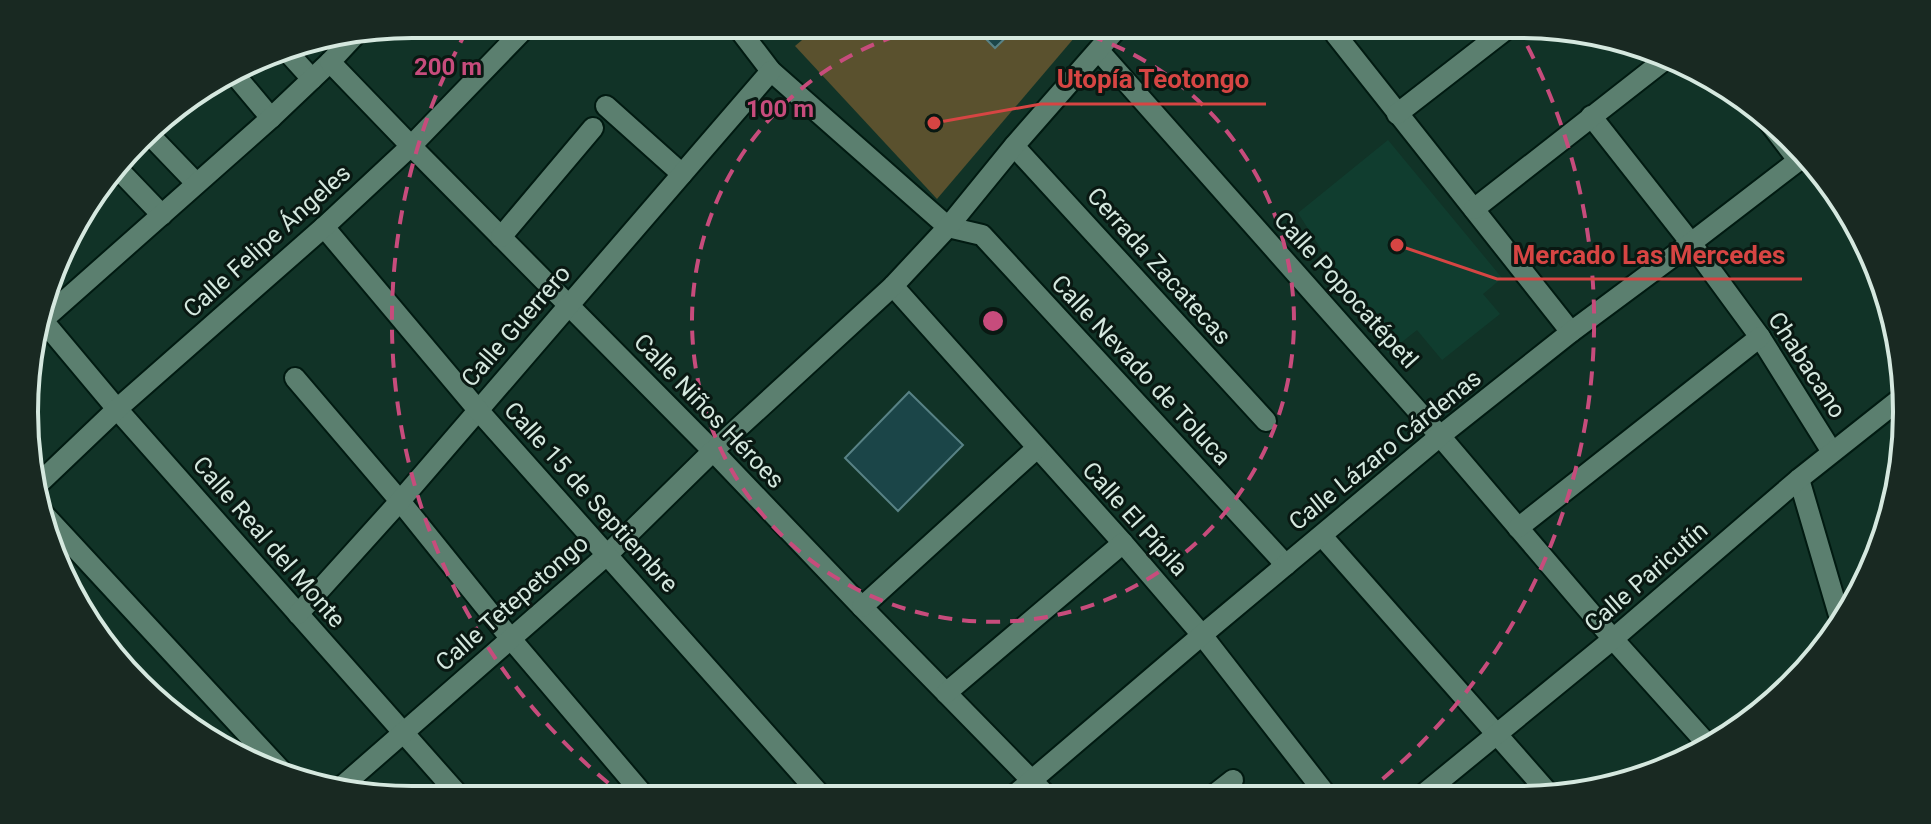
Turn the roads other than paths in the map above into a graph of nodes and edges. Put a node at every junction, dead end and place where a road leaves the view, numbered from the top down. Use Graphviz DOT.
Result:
graph roads {
  1 [pos="515,38"];
  2 [pos="746,38"];
  3 [pos="1110,38"];
  4 [pos="1338,38"];
  5 [pos="1495,38"];
  6 [pos="347,44"];
  7 [pos="1099,51"];
  8 [pos="293,58"];
  9 [pos="330,62"];
  10 [pos="1658,65"];
  11 [pos="771,71"];
  12 [pos="312,79"];
  13 [pos="240,81"];
  14 [pos="606,106"];
  15 [pos="1397,114"];
  16 [pos="1591,116"];
  17 [pos="271,118"];
  18 [pos="593,128"];
  19 [pos="155,141"];
  20 [pos="411,146"];
  21 [pos="1014,146"];
  22 [pos="1796,161"];
  23 [pos="123,174"];
  24 [pos="682,174"];
  25 [pos="196,183"];
  26 [pos="1474,209"];
  27 [pos="162,215"];
  28 [pos="324,227"];
  29 [pos="948,227"];
  30 [pos="501,237"];
  31 [pos="1691,243"];
  32 [pos="893,286"];
  33 [pos="569,306"];
  34 [pos="53,309"];
  35 [pos="47,330"];
  36 [pos="1571,332"];
  37 [pos="1760,337"];
  38 [pos="295,378"];
  39 [pos="1893,405"];
  40 [pos="117,409"];
  41 [pos="478,410"];
  42 [pos="1266,421"];
  43 [pos="1440,436"];
  44 [pos="1037,448"];
  45 [pos="713,451"];
  46 [pos="1832,452"];
  47 [pos="44,479"];
  48 [pos="1799,479"];
  49 [pos="400,501"];
  50 [pos="57,528"];
  51 [pos="1518,528"];
  52 [pos="1322,536"];
  53 [pos="1123,543"];
  54 [pos="608,554"];
  55 [pos="1286,565"];
  56 [pos="862,607"];
  57 [pos="1837,609"];
  58 [pos="298,614"];
  59 [pos="1202,635"];
  60 [pos="511,639"];
  61 [pos="1613,639"];
  62 [pos="946,693"];
  63 [pos="403,732"];
  64 [pos="1498,734"];
  65 [pos="1702,738"];
  66 [pos="270,758"];
  67 [pos="1233,780"];
  68 [pos="348,781"];
  69 [pos="1032,781"];
  70 [pos="1542,785"];
  71 [pos="451,786"];
  72 [pos="636,786"];
  73 [pos="813,786"];
  74 [pos="1026,786"];
  75 [pos="1037,786"];
  76 [pos="1225,786"];
  77 [pos="1319,786"];
  78 [pos="1434,786"];
  1 -- 20 [label="street, Calle Felipe Ángeles"];
  2 -- 11 [label="street"];
  3 -- 7 [label="street, Calle Tetepetongo"];
  4 -- 15 [label="street"];
  5 -- 15 [label="street"];
  6 -- 9 [label="street"];
  7 -- 21 [label="street, Calle Tetepetongo"];
  7 -- 43 [label="street, Calle Popocatépetl"];
  8 -- 12 [label="street"];
  9 -- 12 [label="street"];
  9 -- 20 [label="street, Calle Niños Héroes"];
  10 -- 16 [label="street"];
  11 -- 24 [label="street, Calle Guerrero"];
  11 -- 29 [label="street"];
  12 -- 17 [label="street"];
  13 -- 17 [label="street"];
  14 -- 24 [label="street"];
  15 -- 26 [label="street"];
  16 -- 26 [label="street"];
  16 -- 31 [label="street, Chabacano"];
  17 -- 25 [label="street"];
  18 -- 30 [label="street"];
  19 -- 25 [label="street"];
  20 -- 28 [label="street, Calle Felipe Ángeles"];
  20 -- 30 [label="street, Calle Niños Héroes"];
  21 -- 29 [label="street, Calle Tetepetongo"];
  21 -- 42 [label="street, Cerrada Zacatecas"];
  22 -- 31 [label="street, Calle Lázaro Cárdenas"];
  23 -- 27 [label="street"];
  24 -- 33 [label="street, Calle Guerrero"];
  25 -- 27 [label="street"];
  26 -- 36 [label="street"];
  27 -- 34 [label="street"];
  28 -- 40 [label="street, Calle Felipe Ángeles"];
  28 -- 41 [label="street, Calle 15 de Septiembre"];
  29 -- 32 [label="street, Calle Tetepetongo"];
  29 -- 55 [label="street, Calle Nevado de Toluca"];
  30 -- 33 [label="street, Calle Niños Héroes"];
  31 -- 36 [label="street, Calle Lázaro Cárdenas"];
  31 -- 37 [label="street, Chabacano"];
  32 -- 44 [label="street, Calle El Pípila"];
  32 -- 45 [label="street, Calle Tetepetongo"];
  33 -- 41 [label="street, Calle Guerrero"];
  33 -- 45 [label="street, Calle Niños Héroes"];
  35 -- 40 [label="street, Calle Real del Monte"];
  36 -- 43 [label="street, Calle Lázaro Cárdenas"];
  37 -- 46 [label="street, Chabacano"];
  37 -- 51 [label="street"];
  38 -- 49 [label="street"];
  39 -- 46 [label="street, Calle Paricutín"];
  40 -- 47 [label="street, Calle Felipe Ángeles"];
  40 -- 58 [label="street, Calle Real del Monte"];
  41 -- 49 [label="street, Calle Guerrero"];
  41 -- 54 [label="street, Calle 15 de Septiembre"];
  43 -- 51 [label="street, Calle Popocatépetl"];
  43 -- 52 [label="street, Calle Lázaro Cárdenas"];
  44 -- 53 [label="street, Calle El Pípila"];
  44 -- 56 [label="street"];
  45 -- 54 [label="street, Calle Tetepetongo"];
  45 -- 56 [label="street, Calle Niños Héroes"];
  46 -- 48 [label="street, Calle Paricutín"];
  48 -- 57 [label="street"];
  48 -- 61 [label="street, Calle Paricutín"];
  49 -- 58 [label="street, Calle Guerrero"];
  49 -- 60 [label="street"];
  50 -- 66 [label="street"];
  51 -- 61 [label="street, Calle Popocatépetl"];
  52 -- 55 [label="street, Calle Lázaro Cárdenas"];
  52 -- 64 [label="street"];
  53 -- 59 [label="street, Calle El Pípila"];
  53 -- 62 [label="street"];
  54 -- 60 [label="street, Calle Tetepetongo"];
  54 -- 73 [label="street, Calle 15 de Septiembre"];
  55 -- 59 [label="street, Calle Lázaro Cárdenas"];
  56 -- 62 [label="street, Calle Niños Héroes"];
  58 -- 63 [label="street, Calle Real del Monte"];
  59 -- 69 [label="street, Calle Lázaro Cárdenas"];
  59 -- 77 [label="street, Calle El Pípila"];
  60 -- 63 [label="street, Calle Tetepetongo"];
  60 -- 72 [label="street"];
  61 -- 64 [label="street, Calle Paricutín"];
  61 -- 65 [label="street, Calle Popocatépetl"];
  62 -- 69 [label="street, Calle Niños Héroes"];
  63 -- 68 [label="street, Calle Tetepetongo"];
  63 -- 71 [label="street, Calle Real del Monte"];
  64 -- 70 [label="street"];
  64 -- 78 [label="street, Calle Paricutín"];
  67 -- 76 [label="street"];
  69 -- 74 [label="street, Calle Lázaro Cárdenas"];
  69 -- 75 [label="street, Calle Niños Héroes"];
}
